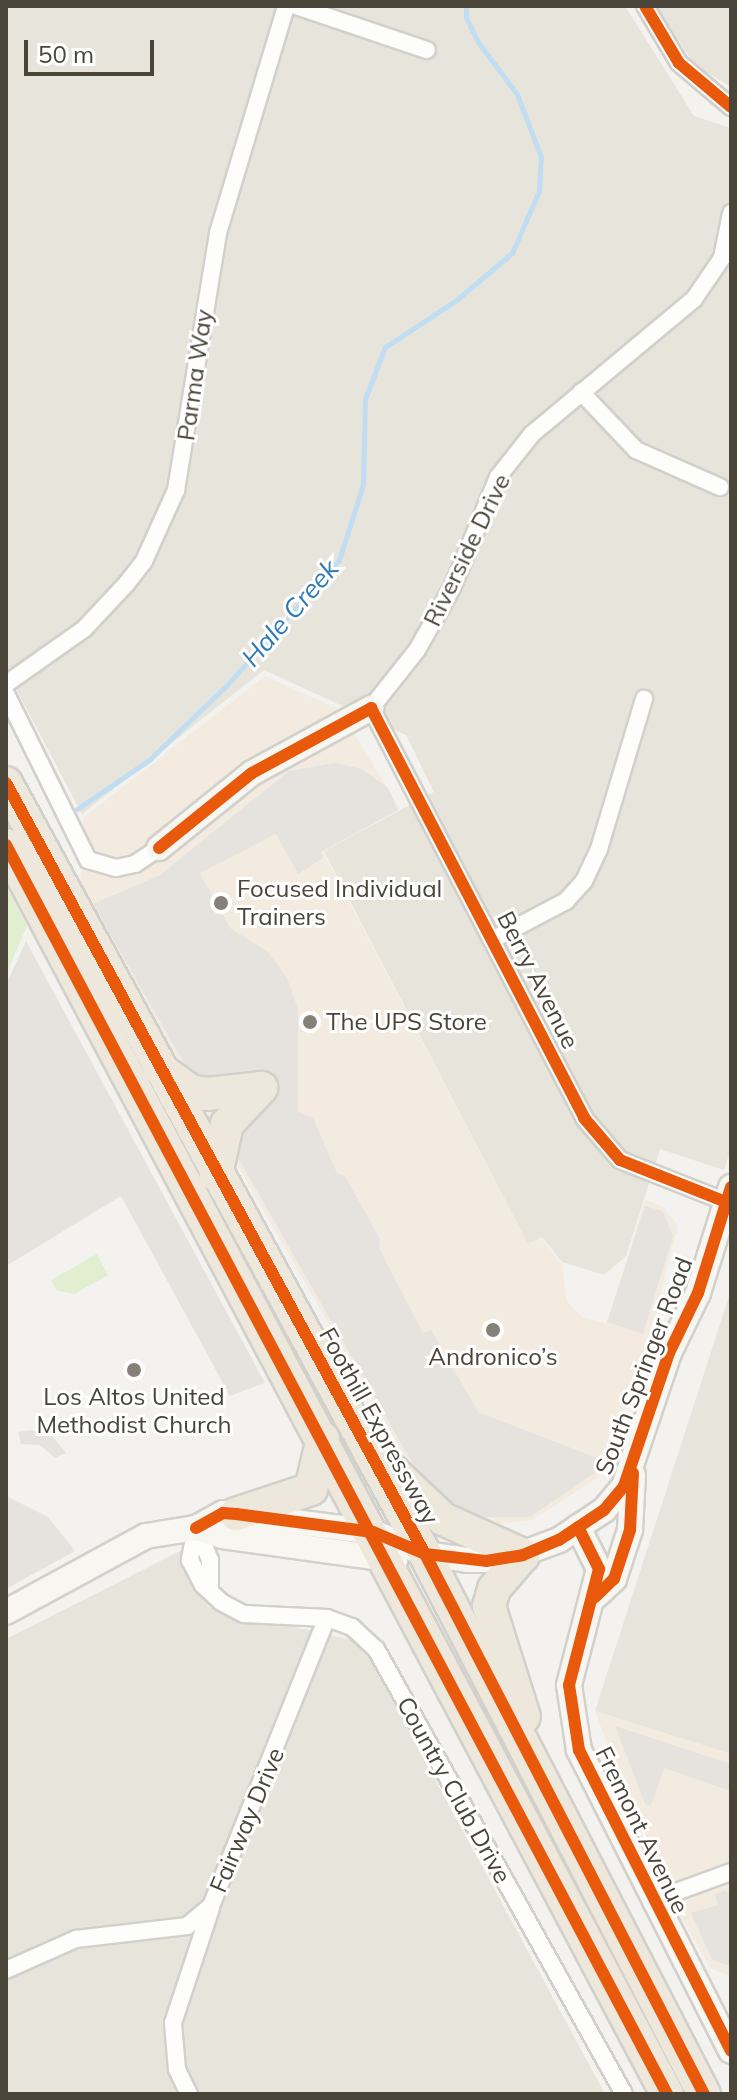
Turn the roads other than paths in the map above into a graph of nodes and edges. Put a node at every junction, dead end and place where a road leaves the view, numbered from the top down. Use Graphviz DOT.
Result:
graph roads {
  1 [pos="286,6"];
  2 [pos="296,6"];
  3 [pos="645,6"];
  4 [pos="427,50"];
  5 [pos="731,107"];
  6 [pos="731,213"];
  7 [pos="581,392"];
  8 [pos="720,487"];
  9 [pos="6,684"];
  10 [pos="6,694"];
  11 [pos="644,699"];
  12 [pos="371,708"];
  13 [pos="6,783"];
  14 [pos="6,845"];
  15 [pos="159,848"];
  16 [pos="492,940"];
  17 [pos="158,1068"];
  18 [pos="216,1175"];
  19 [pos="729,1198"];
  20 [pos="731,1242"];
  21 [pos="709,1260"];
  22 [pos="323,1438"];
  23 [pos="365,1443"];
  24 [pos="633,1466"];
  25 [pos="236,1514"];
  26 [pos="578,1527"];
  27 [pos="196,1528"];
  28 [pos="373,1532"];
  29 [pos="425,1554"];
  30 [pos="523,1555"];
  31 [pos="388,1561"];
  32 [pos="594,1598"];
  33 [pos="6,1612"];
  34 [pos="327,1618"];
  35 [pos="531,1760"];
  36 [pos="731,1872"];
  37 [pos="651,1901"];
  38 [pos="211,1906"];
  39 [pos="6,1970"];
  40 [pos="731,2051"];
  41 [pos="189,2094"];
  42 [pos="624,2094"];
  43 [pos="667,2094"];
  44 [pos="704,2094"];
  1 -- 9 [label="street, Parma Way"];
  2 -- 4 [label="street"];
  3 -- 5 [label="street"];
  6 -- 7 [label="street, Riverside Drive"];
  7 -- 8 [label="street"];
  7 -- 12 [label="street, Riverside Drive"];
  10 -- 15 [label="street"];
  11 -- 16 [label="street"];
  12 -- 15 [label="street, Riverside Drive"];
  12 -- 16 [label="street, Berry Avenue"];
  13 -- 17 [label="highway, Foothill Expressway"];
  14 -- 22 [label="highway"];
  16 -- 19 [label="street, Berry Avenue"];
  17 -- 18 [label="highway, Foothill Expressway"];
  17 -- 18 [label="highway"];
  18 -- 23 [label="highway, Foothill Expressway"];
  19 -- 21 [label="street, South Springer Road"];
  20 -- 21 [label="street"];
  21 -- 24 [label="street, South Springer Road"];
  22 -- 25 [label="highway"];
  22 -- 28 [label="highway"];
  23 -- 29 [label="highway, Foothill Expressway"];
  23 -- 30 [label="highway"];
  24 -- 26 [label="street, South Springer Road"];
  24 -- 32 [label="street"];
  25 -- 27 [label="street"];
  25 -- 28 [label="street"];
  26 -- 30 [label="street, South Springer Road"];
  26 -- 32 [label="street, Fremont Avenue"];
  27 -- 31 [label="street"];
  27 -- 33 [label="street"];
  27 -- 34 [label="street, Country Club Drive"];
  28 -- 29 [label="street"];
  28 -- 31 [label="highway"];
  29 -- 30 [label="street, South Springer Road"];
  29 -- 31 [label="street"];
  29 -- 35 [label="highway, Foothill Expressway"];
  30 -- 35 [label="highway"];
  31 -- 43 [label="highway"];
  32 -- 37 [label="street, Fremont Avenue"];
  34 -- 38 [label="street, Fairway Drive"];
  34 -- 42 [label="street, Country Club Drive"];
  35 -- 44 [label="highway, Foothill Expressway"];
  36 -- 37 [label="street"];
  37 -- 40 [label="street, Fremont Avenue"];
  38 -- 39 [label="street, Fairway Drive"];
  38 -- 41 [label="street"];
}
